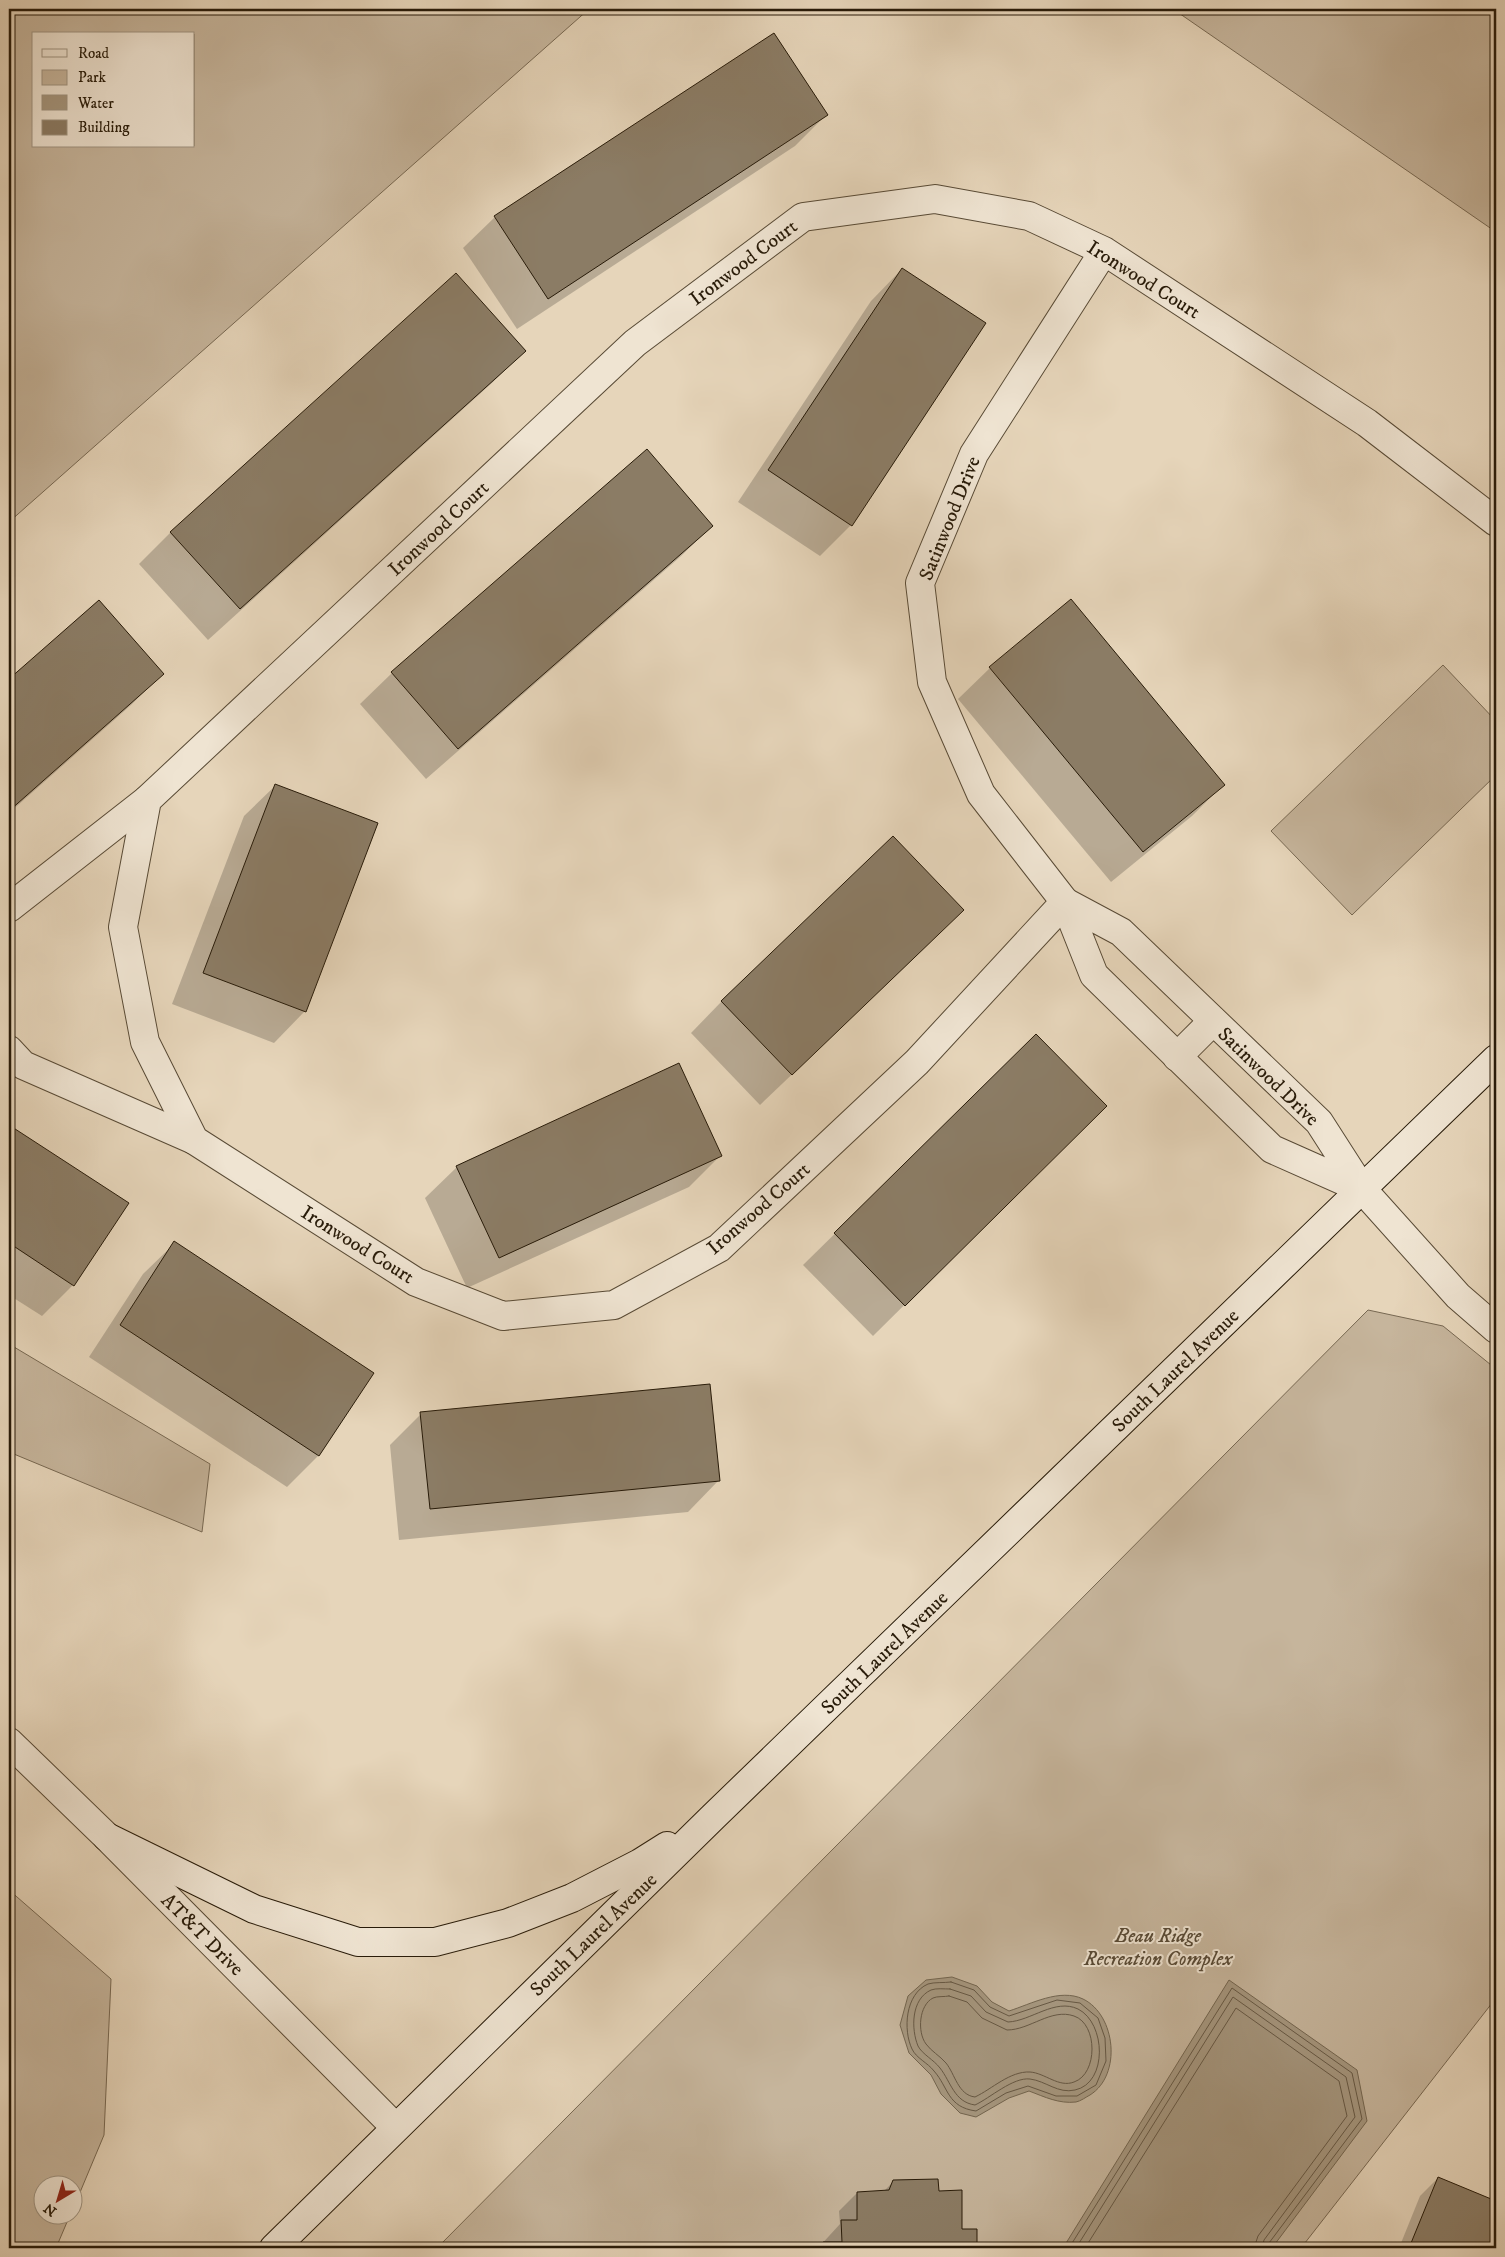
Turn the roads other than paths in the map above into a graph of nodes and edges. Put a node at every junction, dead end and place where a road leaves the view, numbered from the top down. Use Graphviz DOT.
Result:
graph roads {
  1 [pos="1104,251"];
  2 [pos="1496,522"];
  3 [pos="147,800"];
  4 [pos="1065,902"];
  5 [pos="9,908"];
  6 [pos="1213,1021"];
  7 [pos="9,1050"];
  8 [pos="1177,1057"];
  9 [pos="1496,1059"];
  10 [pos="194,1140"];
  11 [pos="1362,1189"];
  12 [pos="1496,1329"];
  13 [pos="9,1742"];
  14 [pos="713,1817"];
  15 [pos="107,1837"];
  16 [pos="395,2127"];
  17 [pos="274,2248"];
  1 -- 2 [label="street, Ironwood Court"];
  1 -- 3 [label="street, Ironwood Court"];
  1 -- 4 [label="street, Satinwood Drive"];
  3 -- 5 [label="street, Ironwood Court"];
  3 -- 10 [label="street"];
  4 -- 6 [label="street, Satinwood Drive"];
  4 -- 8 [label="street, Satinwood Drive"];
  4 -- 10 [label="street, Ironwood Court"];
  6 -- 8 [label="street, Satinwood Drive"];
  6 -- 11 [label="street, Satinwood Drive"];
  7 -- 10 [label="street, Ironwood Court"];
  8 -- 11 [label="street, Satinwood Drive"];
  9 -- 11 [label="street, South Laurel Avenue"];
  11 -- 12 [label="street"];
  11 -- 14 [label="street, South Laurel Avenue"];
  13 -- 15 [label="street, AT&T Drive"];
  14 -- 15 [label="street"];
  14 -- 16 [label="street, South Laurel Avenue"];
  15 -- 16 [label="street, AT&T Drive"];
  16 -- 17 [label="street, South Laurel Avenue"];
}
